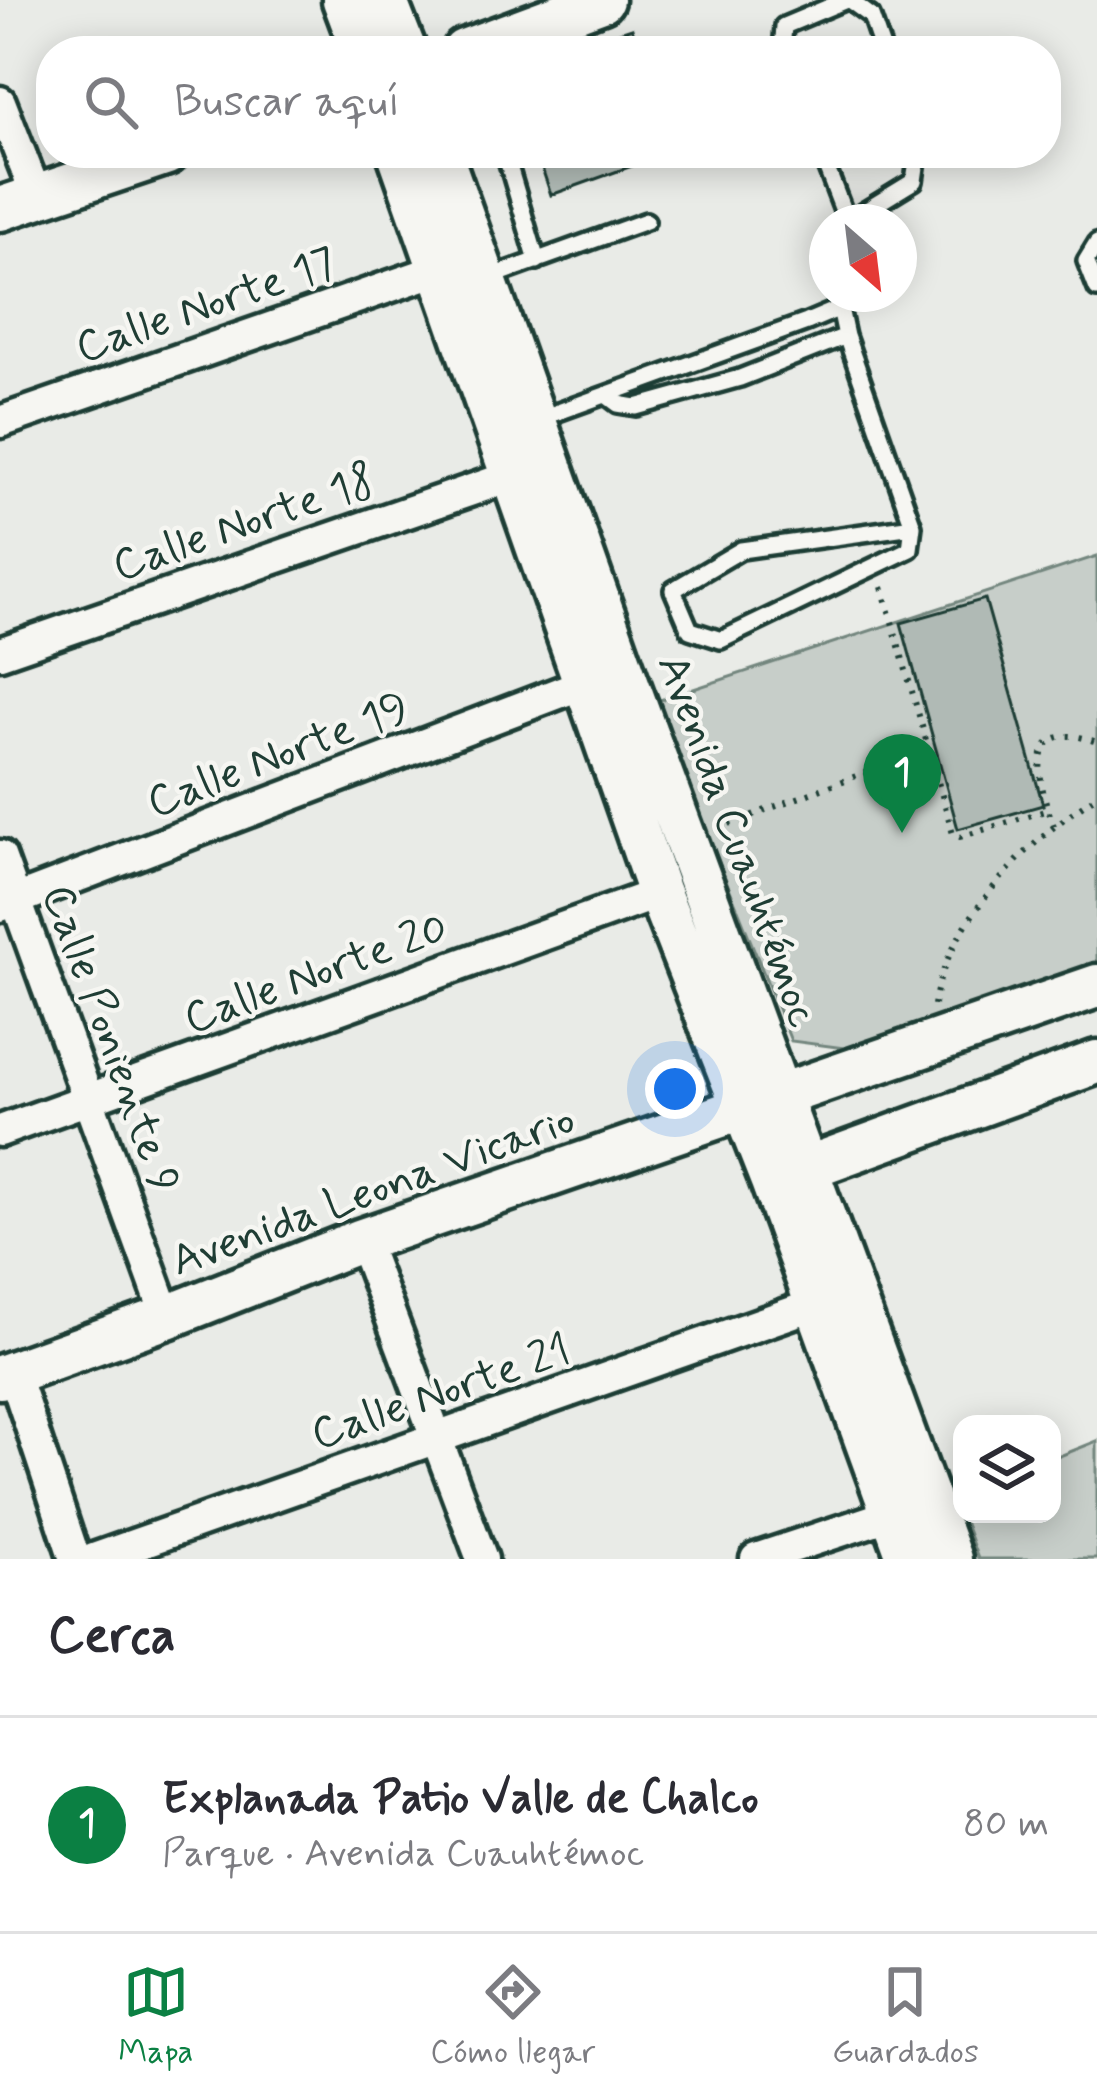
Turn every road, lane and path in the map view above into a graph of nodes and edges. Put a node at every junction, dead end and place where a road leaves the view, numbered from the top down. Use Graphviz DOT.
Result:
graph roads {
  1 [pos="344,0"];
  2 [pos="385,0"];
  3 [pos="602,0"];
  4 [pos="848,0"];
  5 [pos="357,36"];
  6 [pos="399,36"];
  7 [pos="508,36"];
  8 [pos="783,36"];
  9 [pos="878,36"];
  10 [pos="0,102"];
  11 [pos="122,168"];
  12 [pos="404,168"];
  13 [pos="445,168"];
  14 [pos="509,168"];
  15 [pos="827,168"];
  16 [pos="916,168"];
  17 [pos="18,203"];
  18 [pos="840,204"];
  19 [pos="875,204"];
  20 [pos="646,221"];
  21 [pos="1097,243"];
  22 [pos="537,261"];
  23 [pos="440,269"];
  24 [pos="482,280"];
  25 [pos="1097,289"];
  26 [pos="815,312"];
  27 [pos="842,312"];
  28 [pos="846,335"];
  29 [pos="728,351"];
  30 [pos="740,378"];
  31 [pos="606,395"];
  32 [pos="0,422"];
  33 [pos="517,428"];
  34 [pos="515,475"];
  35 [pos="913,526"];
  36 [pos="876,567"];
  37 [pos="0,653"];
  38 [pos="585,683"];
  39 [pos="1097,742"];
  40 [pos="928,749"];
  41 [pos="1097,796"];
  42 [pos="1048,810"];
  43 [pos="1054,826"];
  44 [pos="687,840"];
  45 [pos="0,856"];
  46 [pos="659,893"];
  47 [pos="8,903"];
  48 [pos="1097,986"];
  49 [pos="928,1042"];
  50 [pos="1097,1062"];
  51 [pos="88,1101"];
  52 [pos="762,1104"];
  53 [pos="0,1131"];
  54 [pos="789,1174"];
  55 [pos="362,1240"];
  56 [pos="816,1304"];
  57 [pos="167,1317"];
  58 [pos="6,1374"];
  59 [pos="437,1438"];
  60 [pos="892,1514"];
  61 [pos="75,1559"];
  62 [pos="94,1559"];
  63 [pos="482,1559"];
  64 [pos="756,1559"];
  65 [pos="909,1559"];
  66 [pos="950,1559"];
  1 -- 5 [label="main road"];
  2 -- 6 [label="main road"];
  3 -- 7 [label="main road"];
  4 -- 8 [label="lane"];
  4 -- 9 [label="lane"];
  10 -- 17 [label="street"];
  11 -- 17 [label="main road"];
  12 -- 23 [label="main road, Avenida Cuauhtémoc"];
  13 -- 24 [label="main road, Avenida Cuauhtémoc"];
  14 -- 22 [label="lane"];
  15 -- 18 [label="lane"];
  16 -- 19 [label="lane"];
  20 -- 22 [label="lane"];
  21 -- 25 [label="lane"];
  22 -- 24 [label="lane"];
  23 -- 32 [label="street, Calle Norte 17"];
  23 -- 33 [label="main road, Avenida Cuauhtémoc"];
  24 -- 33 [label="main road, Avenida Cuauhtémoc"];
  26 -- 29 [label="lane"];
  27 -- 28 [label="lane"];
  28 -- 30 [label="lane"];
  28 -- 35 [label="lane"];
  29 -- 30 [label="lane"];
  29 -- 31 [label="lane"];
  30 -- 31 [label="lane"];
  31 -- 33 [label="lane"];
  33 -- 34 [label="main road, Avenida Cuauhtémoc"];
  33 -- 44 [label="main road, Avenida Cuauhtémoc"];
  34 -- 37 [label="street, Calle Norte 18"];
  34 -- 38 [label="main road, Avenida Cuauhtémoc"];
  35 -- 36 [label="lane"];
  35 -- 36 [label="lane"];
  36 -- 40 [label="path"];
  38 -- 46 [label="main road, Avenida Cuauhtémoc"];
  38 -- 47 [label="street, Calle Norte 19"];
  39 -- 42 [label="path"];
  40 -- 42 [label="path"];
  40 -- 44 [label="path"];
  41 -- 43 [label="path"];
  42 -- 43 [label="path"];
  43 -- 49 [label="path"];
  44 -- 52 [label="main road, Avenida Cuauhtémoc"];
  45 -- 47 [label="street, Calle Poniente 9"];
  46 -- 51 [label="street, Calle Norte 20"];
  46 -- 52 [label="main road, Avenida Cuauhtémoc"];
  47 -- 51 [label="street, Calle Poniente 9"];
  48 -- 49 [label="main road, Avenida Leona Vicario"];
  49 -- 52 [label="main road, Avenida Leona Vicario"];
  50 -- 54 [label="main road"];
  51 -- 53 [label="street, Calle Norte 20"];
  51 -- 57 [label="street, Calle Poniente 9"];
  52 -- 54 [label="main road, Avenida Cuauhtémoc"];
  52 -- 55 [label="main road, Avenida Leona Vicario"];
  54 -- 56 [label="main road, Avenida Cuauhtémoc"];
  54 -- 66 [label="main road, Avenida Cuauhtémoc"];
  55 -- 57 [label="main road, Avenida Leona Vicario"];
  55 -- 59 [label="street"];
  56 -- 59 [label="street, Calle Norte 21"];
  56 -- 60 [label="main road, Avenida Cuauhtémoc"];
  57 -- 58 [label="main road, Avenida Leona Vicario"];
  58 -- 61 [label="street"];
  59 -- 62 [label="street, Calle Norte 21"];
  59 -- 63 [label="street"];
  60 -- 64 [label="street"];
  60 -- 65 [label="main road, Avenida Cuauhtémoc"];
}
